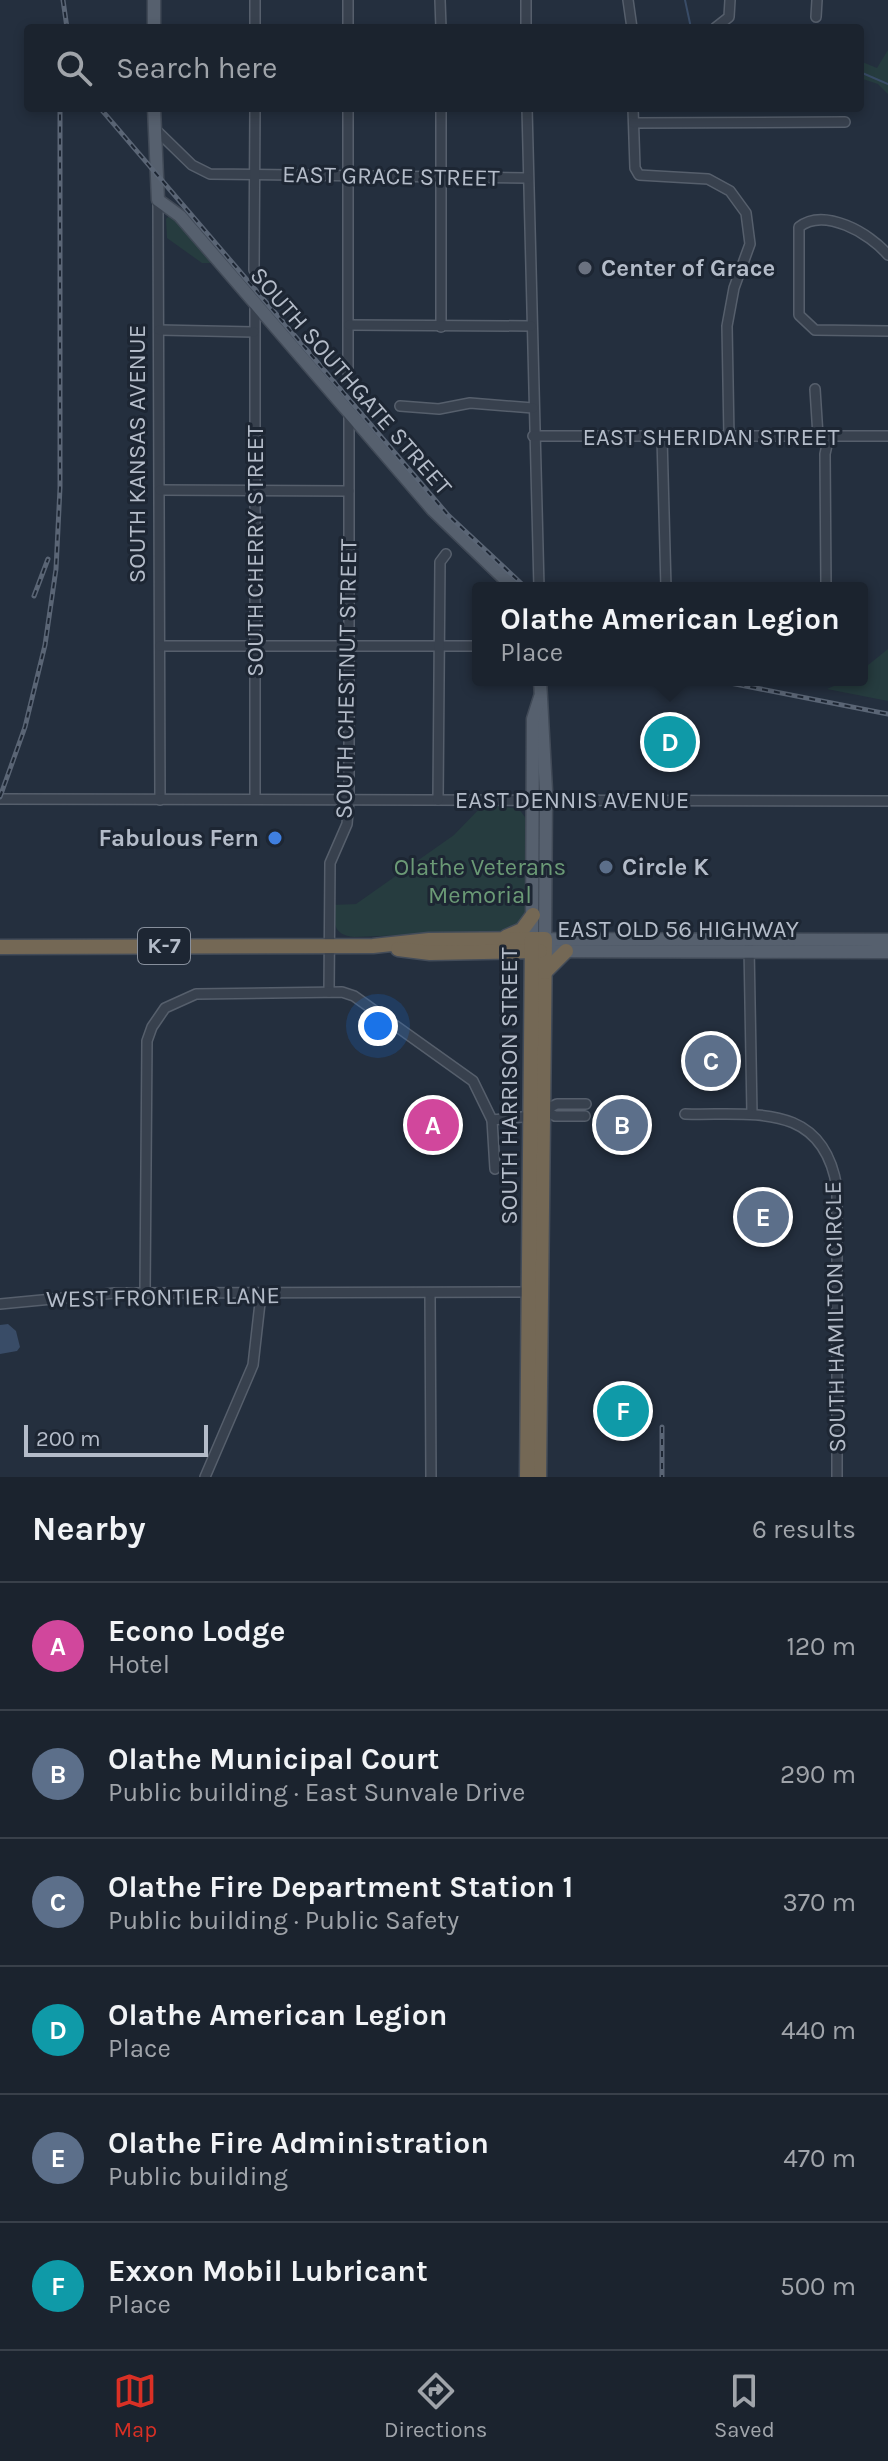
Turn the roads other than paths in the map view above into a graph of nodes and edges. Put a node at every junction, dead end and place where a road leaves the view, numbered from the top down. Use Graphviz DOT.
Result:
graph roads {
  1 [pos="154,0"];
  2 [pos="255,0"];
  3 [pos="348,0"];
  4 [pos="440,0"];
  5 [pos="526,0"];
  6 [pos="628,0"];
  7 [pos="730,0"];
  8 [pos="817,0"];
  9 [pos="816,17"];
  10 [pos="154,24"];
  11 [pos="255,24"];
  12 [pos="348,24"];
  13 [pos="441,24"];
  14 [pos="526,24"];
  15 [pos="631,24"];
  16 [pos="720,24"];
  17 [pos="154,112"];
  18 [pos="255,112"];
  19 [pos="348,112"];
  20 [pos="441,112"];
  21 [pos="527,112"];
  22 [pos="633,112"];
  23 [pos="845,122"];
  24 [pos="634,123"];
  25 [pos="155,129"];
  26 [pos="255,175"];
  27 [pos="348,176"];
  28 [pos="441,177"];
  29 [pos="528,178"];
  30 [pos="158,200"];
  31 [pos="888,255"];
  32 [pos="254,270"];
  33 [pos="255,303"];
  34 [pos="349,325"];
  35 [pos="531,326"];
  36 [pos="441,327"];
  37 [pos="159,330"];
  38 [pos="888,331"];
  39 [pos="254,332"];
  40 [pos="348,373"];
  41 [pos="815,389"];
  42 [pos="400,406"];
  43 [pos="533,408"];
  44 [pos="349,412"];
  45 [pos="533,436"];
  46 [pos="818,436"];
  47 [pos="829,436"];
  48 [pos="888,436"];
  49 [pos="662,437"];
  50 [pos="729,437"];
  51 [pos="160,490"];
  52 [pos="255,490"];
  53 [pos="349,491"];
  54 [pos="446,554"];
  55 [pos="507,582"];
  56 [pos="539,582"];
  57 [pos="666,582"];
  58 [pos="826,582"];
  59 [pos="160,646"];
  60 [pos="256,646"];
  61 [pos="349,646"];
  62 [pos="439,646"];
  63 [pos="472,646"];
  64 [pos="540,686"];
  65 [pos="0,799"];
  66 [pos="255,799"];
  67 [pos="160,800"];
  68 [pos="349,800"];
  69 [pos="438,800"];
  70 [pos="540,801"];
  71 [pos="888,801"];
  72 [pos="539,915"];
  73 [pos="888,940"];
  74 [pos="539,945"];
  75 [pos="571,945"];
  76 [pos="329,946"];
  77 [pos="502,946"];
  78 [pos="750,946"];
  79 [pos="0,947"];
  80 [pos="888,952"];
  81 [pos="539,976"];
  82 [pos="329,992"];
  83 [pos="586,1104"];
  84 [pos="538,1113"];
  85 [pos="685,1114"];
  86 [pos="752,1114"];
  87 [pos="585,1116"];
  88 [pos="492,1120"];
  89 [pos="495,1169"];
  90 [pos="528,1292"];
  91 [pos="145,1293"];
  92 [pos="261,1294"];
  93 [pos="430,1294"];
  94 [pos="0,1304"];
  95 [pos="205,1477"];
  96 [pos="431,1477"];
  97 [pos="527,1477"];
  98 [pos="539,1477"];
  99 [pos="837,1477"];
  1 -- 10 [label="main road"];
  2 -- 11 [label="street"];
  3 -- 12 [label="street"];
  4 -- 13 [label="street"];
  5 -- 14 [label="street"];
  6 -- 15 [label="street"];
  7 -- 16 [label="street"];
  8 -- 9 [label="street"];
  17 -- 25 [label="main road, SOUTH KANSAS AVENUE"];
  18 -- 26 [label="street"];
  19 -- 27 [label="street"];
  20 -- 28 [label="street"];
  21 -- 29 [label="street"];
  22 -- 24 [label="street"];
  23 -- 24 [label="street"];
  24 -- 50 [label="street"];
  25 -- 26 [label="street, EAST GRACE STREET"];
  25 -- 30 [label="main road, SOUTH KANSAS AVENUE"];
  26 -- 27 [label="street, EAST GRACE STREET"];
  26 -- 32 [label="street"];
  27 -- 28 [label="street, EAST GRACE STREET"];
  27 -- 34 [label="street"];
  28 -- 29 [label="street, EAST GRACE STREET"];
  28 -- 36 [label="street"];
  29 -- 35 [label="street"];
  30 -- 33 [label="main road, SOUTH SOUTHGATE STREET"];
  30 -- 37 [label="street, SOUTH KANSAS AVENUE"];
  31 -- 38 [label="street"];
  33 -- 39 [label="street, SOUTH CHERRY STREET"];
  33 -- 44 [label="main road, SOUTH SOUTHGATE STREET"];
  34 -- 36 [label="street"];
  34 -- 40 [label="street"];
  35 -- 36 [label="street"];
  35 -- 43 [label="street"];
  37 -- 39 [label="street"];
  37 -- 51 [label="street, SOUTH KANSAS AVENUE"];
  39 -- 52 [label="street, SOUTH CHERRY STREET"];
  41 -- 46 [label="street"];
  42 -- 43 [label="street"];
  43 -- 45 [label="street"];
  44 -- 53 [label="street, SOUTH CHESTNUT STREET"];
  44 -- 55 [label="main road, SOUTH SOUTHGATE STREET"];
  45 -- 49 [label="street, EAST SHERIDAN STREET"];
  45 -- 56 [label="street"];
  46 -- 47 [label="street, EAST SHERIDAN STREET"];
  46 -- 50 [label="street, EAST SHERIDAN STREET"];
  47 -- 48 [label="street, EAST SHERIDAN STREET"];
  47 -- 58 [label="street"];
  49 -- 50 [label="street, EAST SHERIDAN STREET"];
  49 -- 57 [label="street"];
  51 -- 52 [label="street"];
  51 -- 59 [label="street, SOUTH KANSAS AVENUE"];
  52 -- 53 [label="street"];
  52 -- 60 [label="street, SOUTH CHERRY STREET"];
  53 -- 61 [label="street, SOUTH CHESTNUT STREET"];
  54 -- 62 [label="street"];
  59 -- 60 [label="street"];
  59 -- 67 [label="street, SOUTH KANSAS AVENUE"];
  60 -- 61 [label="street"];
  60 -- 66 [label="street, SOUTH CHERRY STREET"];
  61 -- 62 [label="street"];
  61 -- 68 [label="street, SOUTH CHESTNUT STREET"];
  62 -- 63 [label="street"];
  62 -- 69 [label="street"];
  64 -- 70 [label="main road, SOUTH HARRISON STREET"];
  65 -- 67 [label="street, EAST DENNIS AVENUE"];
  66 -- 67 [label="street, EAST DENNIS AVENUE"];
  66 -- 68 [label="street, EAST DENNIS AVENUE"];
  68 -- 69 [label="street, EAST DENNIS AVENUE"];
  68 -- 76 [label="street, SOUTH CHESTNUT STREET"];
  69 -- 70 [label="street, EAST DENNIS AVENUE"];
  70 -- 71 [label="street, EAST DENNIS AVENUE"];
  70 -- 72 [label="main road, SOUTH HARRISON STREET"];
  72 -- 74 [label="main road, SOUTH HARRISON STREET"];
  72 -- 75 [label="main road"];
  72 -- 77 [label="highway"];
  73 -- 78 [label="main road, EAST OLD 56 HIGHWAY"];
  74 -- 75 [label="main road, EAST OLD 56 HIGHWAY"];
  74 -- 77 [label="highway, EAST OLD 56 HIGHWAY / K-7"];
  74 -- 81 [label="highway, SOUTH HARRISON STREET"];
  75 -- 78 [label="main road, EAST OLD 56 HIGHWAY"];
  75 -- 81 [label="highway"];
  76 -- 77 [label="highway, EAST OLD 56 HIGHWAY / K-7"];
  76 -- 79 [label="highway, K-7"];
  76 -- 82 [label="street, SOUTH CHESTNUT STREET"];
  77 -- 81 [label="highway"];
  78 -- 80 [label="main road, EAST OLD 56 HIGHWAY"];
  78 -- 86 [label="street"];
  81 -- 84 [label="highway, SOUTH HARRISON STREET"];
  82 -- 88 [label="street"];
  82 -- 91 [label="street"];
  83 -- 84 [label="street"];
  84 -- 87 [label="street"];
  84 -- 88 [label="street"];
  84 -- 90 [label="highway, SOUTH HARRISON STREET"];
  84 -- 98 [label="highway, SOUTH HARRISON STREET"];
  85 -- 86 [label="street, SOUTH HAMILTON CIRCLE"];
  86 -- 99 [label="street, SOUTH HAMILTON CIRCLE"];
  88 -- 89 [label="street"];
  90 -- 93 [label="street, WEST FRONTIER LANE"];
  90 -- 97 [label="highway, SOUTH HARRISON STREET"];
  91 -- 92 [label="street, WEST FRONTIER LANE"];
  91 -- 94 [label="street, WEST FRONTIER LANE"];
  92 -- 93 [label="street, WEST FRONTIER LANE"];
  92 -- 95 [label="street"];
  93 -- 96 [label="street"];
}
